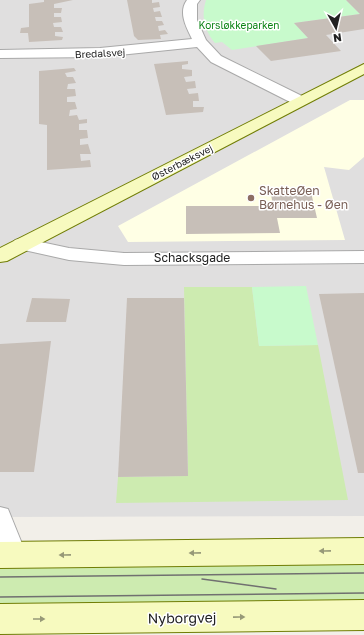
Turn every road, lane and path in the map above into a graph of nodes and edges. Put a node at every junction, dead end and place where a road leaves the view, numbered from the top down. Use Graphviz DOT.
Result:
graph roads {
  1 [pos="194,0"];
  2 [pos="200,42"];
  3 [pos="0,54"];
  4 [pos="364,68"];
  5 [pos="300,101"];
  6 [pos="22,244"];
  7 [pos="0,256"];
  8 [pos="364,257"];
  9 [pos="0,516"];
  10 [pos="364,551"];
  11 [pos="8,556"];
  12 [pos="364,614"];
  13 [pos="0,620"];
  14 [pos="112,627"];
  1 -- 2 [label="street"];
  2 -- 3 [label="street, Bredalsvej"];
  2 -- 5 [label="street"];
  4 -- 5 [label="street, Østerbæksvej"];
  5 -- 6 [label="street, Østerbæksvej"];
  6 -- 7 [label="street, Østerbæksvej"];
  6 -- 8 [label="street, Schacksgade"];
  9 -- 11 [label="lane"];
  10 -- 11 [label="street, one-way"];
  14 -- 12 [label="street, Nyborgvej, one-way"];
  13 -- 14 [label="street, Nyborgvej, one-way"];
}
